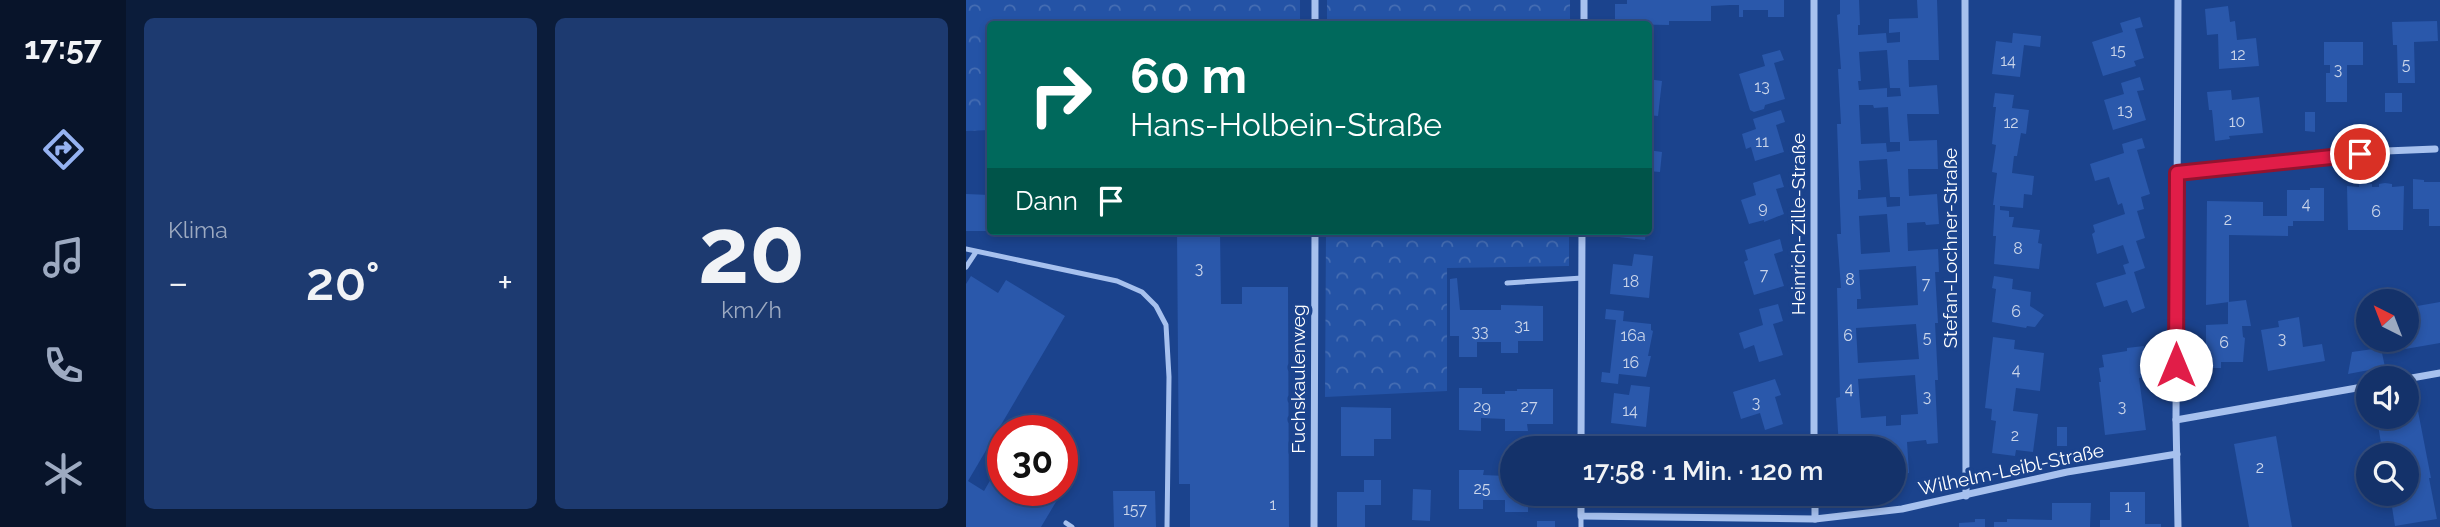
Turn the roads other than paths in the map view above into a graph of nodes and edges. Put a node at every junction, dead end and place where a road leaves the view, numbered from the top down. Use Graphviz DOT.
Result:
graph roads {
  1 [pos="1315,0"];
  2 [pos="1584,0"];
  3 [pos="1814,0"];
  4 [pos="1965,0"];
  5 [pos="2178,0"];
  6 [pos="1315,21"];
  7 [pos="1584,21"];
  8 [pos="2435,149"];
  9 [pos="2177,173"];
  10 [pos="1315,235"];
  11 [pos="1582,235"];
  12 [pos="966,249"];
  13 [pos="975,251"];
  14 [pos="966,267"];
  15 [pos="1582,278"];
  16 [pos="1507,283"];
  17 [pos="2440,373"];
  18 [pos="2419,377"];
  19 [pos="2356,388"];
  20 [pos="2176,420"];
  21 [pos="1581,436"];
  22 [pos="1814,436"];
  23 [pos="2177,454"];
  24 [pos="1966,496"];
  25 [pos="1581,506"];
  26 [pos="1815,506"];
  27 [pos="1581,516"];
  28 [pos="1815,519"];
  29 [pos="1167,527"];
  30 [pos="1314,527"];
  31 [pos="1581,527"];
  32 [pos="2178,527"];
  1 -- 6 [label="street"];
  2 -- 7 [label="street"];
  3 -- 22 [label="street, Heinrich-Zille-Straße"];
  4 -- 24 [label="street, Stefan-Lochner-Straße"];
  5 -- 9 [label="street"];
  8 -- 9 [label="street"];
  9 -- 20 [label="street"];
  10 -- 30 [label="street, Fuchskaulenweg"];
  11 -- 15 [label="street"];
  12 -- 13 [label="lane"];
  13 -- 14 [label="lane"];
  13 -- 29 [label="lane"];
  15 -- 16 [label="lane"];
  15 -- 21 [label="street"];
  17 -- 18 [label="street"];
  19 -- 20 [label="street"];
  20 -- 23 [label="street"];
  23 -- 24 [label="street, Wilhelm-Leibl-Straße"];
  23 -- 32 [label="street"];
  24 -- 28 [label="street, Wilhelm-Leibl-Straße"];
  25 -- 27 [label="street"];
  26 -- 28 [label="street"];
  27 -- 28 [label="street, Wilhelm-Leibl-Straße"];
  27 -- 31 [label="lane"];
}
